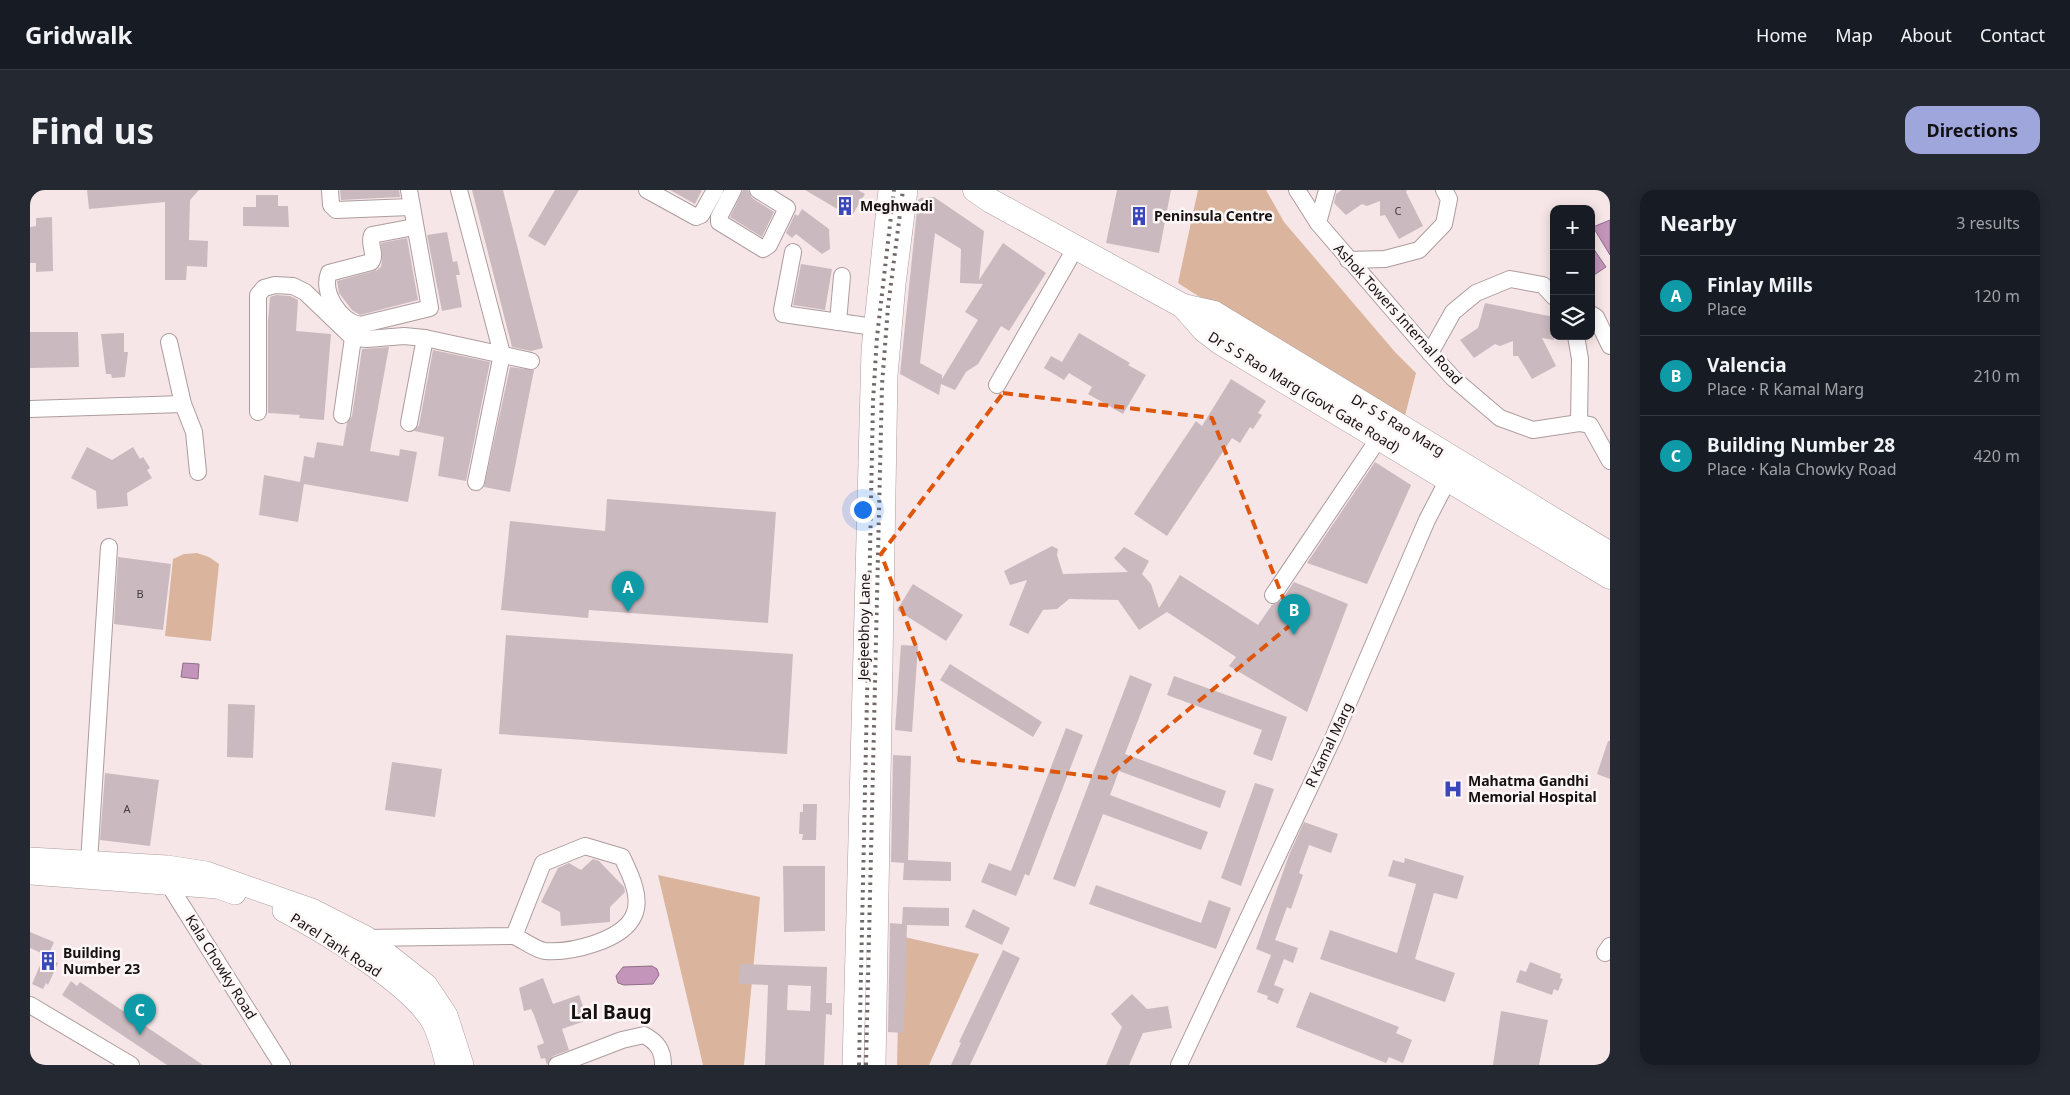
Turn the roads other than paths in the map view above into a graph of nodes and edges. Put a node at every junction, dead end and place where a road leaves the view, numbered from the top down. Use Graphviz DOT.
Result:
graph roads {
  1 [pos="330,190"];
  2 [pos="409,190"];
  3 [pos="459,190"];
  4 [pos="647,190"];
  5 [pos="716,190"];
  6 [pos="734,190"];
  7 [pos="758,190"];
  8 [pos="889,190"];
  9 [pos="908,190"];
  10 [pos="975,190"];
  11 [pos="1297,190"];
  12 [pos="1327,190"];
  13 [pos="1444,190"];
  14 [pos="410,208"];
  15 [pos="1318,223"];
  16 [pos="414,227"];
  17 [pos="1076,247"];
  18 [pos="793,252"];
  19 [pos="1348,260"];
  20 [pos="842,276"];
  21 [pos="1550,292"];
  22 [pos="886,300"];
  23 [pos="1183,306"];
  24 [pos="1595,316"];
  25 [pos="838,322"];
  26 [pos="874,327"];
  27 [pos="353,338"];
  28 [pos="425,338"];
  29 [pos="1577,340"];
  30 [pos="169,342"];
  31 [pos="1610,346"];
  32 [pos="1430,352"];
  33 [pos="502,354"];
  34 [pos="531,361"];
  35 [pos="997,386"];
  36 [pos="182,404"];
  37 [pos="30,409"];
  38 [pos="258,412"];
  39 [pos="342,415"];
  40 [pos="409,423"];
  41 [pos="1579,423"];
  42 [pos="1379,438"];
  43 [pos="1610,461"];
  44 [pos="1453,470"];
  45 [pos="198,472"];
  46 [pos="476,482"];
  47 [pos="109,547"];
  48 [pos="1610,554"];
  49 [pos="1610,577"];
  50 [pos="1273,595"];
  51 [pos="872,680"];
  52 [pos="30,858"];
  53 [pos="89,862"];
  54 [pos="30,874"];
  55 [pos="168,875"];
  56 [pos="514,936"];
  57 [pos="357,943"];
  58 [pos="30,1004"];
  59 [pos="853,1056"];
  60 [pos="875,1057"];
  61 [pos="131,1065"];
  62 [pos="282,1065"];
  63 [pos="446,1065"];
  64 [pos="463,1065"];
  65 [pos="558,1065"];
  66 [pos="663,1065"];
  67 [pos="1179,1065"];
  1 -- 14 [label="street"];
  2 -- 14 [label="street"];
  3 -- 33 [label="street"];
  4 -- 5 [label="street"];
  6 -- 7 [label="street"];
  8 -- 22 [label="street, Jeejeebhoy Lane"];
  9 -- 22 [label="street"];
  10 -- 17 [label="main road, Dr S S Rao Marg (Govt Gate Road)"];
  11 -- 15 [label="street, Ashok Towers Internal Road"];
  12 -- 15 [label="street"];
  13 -- 19 [label="street"];
  14 -- 16 [label="street"];
  15 -- 19 [label="street, Ashok Towers Internal Road"];
  16 -- 16 [label="street"];
  17 -- 23 [label="main road, Dr S S Rao Marg (Govt Gate Road)"];
  17 -- 35 [label="street"];
  18 -- 25 [label="street"];
  19 -- 32 [label="street, Ashok Towers Internal Road"];
  20 -- 25 [label="street"];
  21 -- 32 [label="street"];
  22 -- 26 [label="street, Jeejeebhoy Lane"];
  22 -- 51 [label="street"];
  23 -- 42 [label="main road, Dr S S Rao Marg (Govt Gate Road)"];
  23 -- 44 [label="main road, Dr S S Rao Marg"];
  24 -- 31 [label="street"];
  25 -- 26 [label="street"];
  26 -- 51 [label="street, Jeejeebhoy Lane"];
  27 -- 28 [label="street"];
  27 -- 38 [label="street"];
  27 -- 39 [label="street"];
  28 -- 33 [label="street"];
  28 -- 40 [label="street"];
  29 -- 41 [label="street"];
  30 -- 36 [label="street"];
  32 -- 41 [label="street, Ashok Towers Internal Road"];
  33 -- 34 [label="street"];
  33 -- 46 [label="street"];
  36 -- 37 [label="street"];
  36 -- 45 [label="street"];
  41 -- 43 [label="street"];
  42 -- 44 [label="main road, Dr S S Rao Marg (Govt Gate Road)"];
  42 -- 50 [label="street"];
  44 -- 48 [label="main road, Dr S S Rao Marg"];
  44 -- 49 [label="main road, Dr S S Rao Marg (Govt Gate Road)"];
  44 -- 67 [label="street, R Kamal Marg"];
  47 -- 53 [label="street"];
  51 -- 59 [label="street, Jeejeebhoy Lane"];
  51 -- 60 [label="street"];
  52 -- 53 [label="street"];
  53 -- 55 [label="street"];
  54 -- 55 [label="street, Parel Tank Road"];
  55 -- 57 [label="street, Parel Tank Road"];
  55 -- 62 [label="street, Kala Chowky Road"];
  56 -- 56 [label="street"];
  56 -- 57 [label="street"];
  57 -- 63 [label="street, Parel Tank Road"];
  57 -- 64 [label="street"];
  58 -- 61 [label="street"];
  59 -- 60 [label="street"];
  65 -- 66 [label="street"];
}
